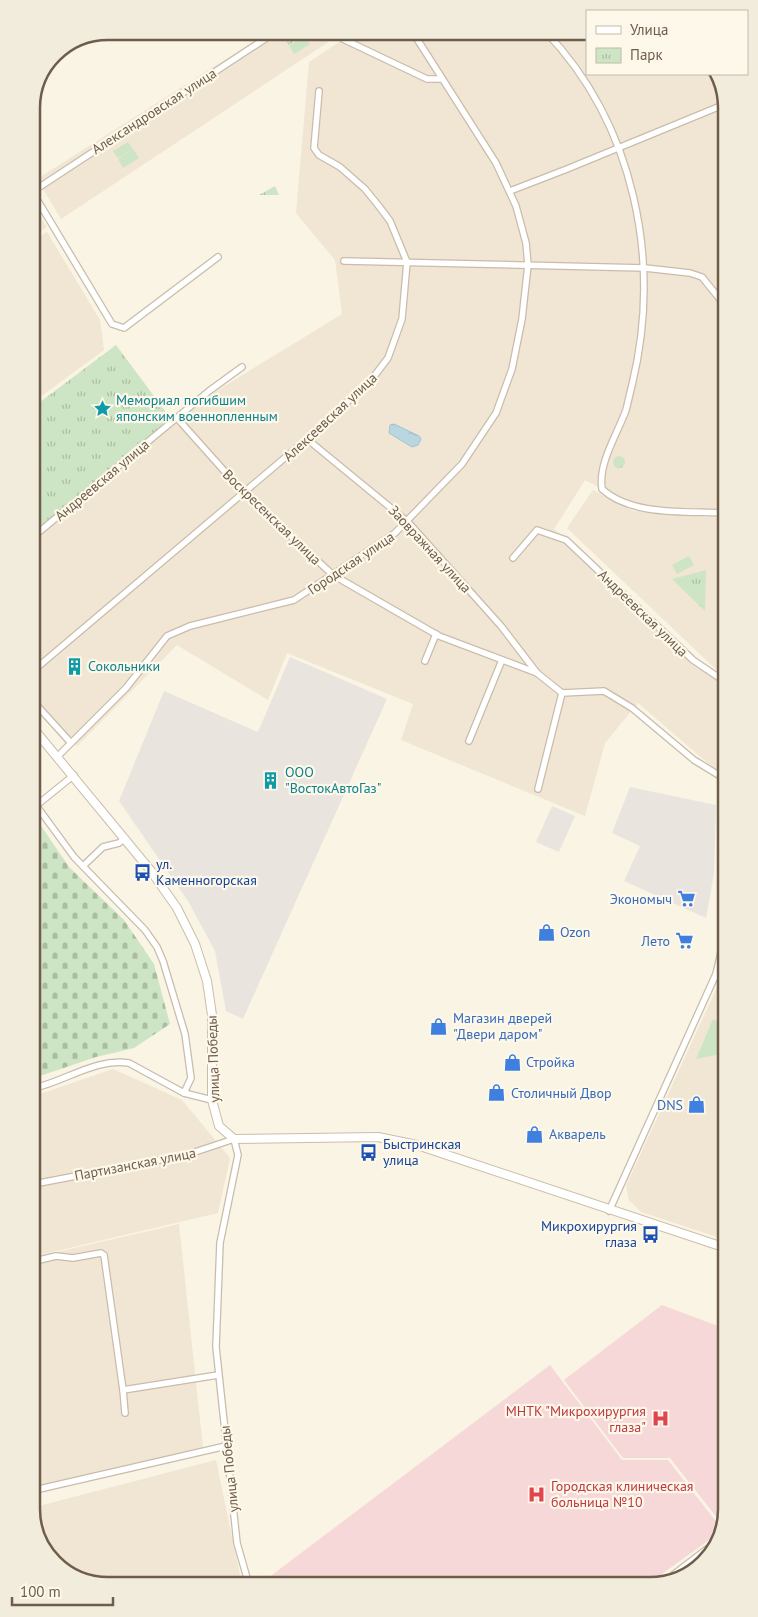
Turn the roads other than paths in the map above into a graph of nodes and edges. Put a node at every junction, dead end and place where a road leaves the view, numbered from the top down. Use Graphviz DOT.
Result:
graph roads {
  1 [pos="263,40"];
  2 [pos="343,40"];
  3 [pos="417,40"];
  4 [pos="552,40"];
  5 [pos="441,79"];
  6 [pos="319,91"];
  7 [pos="718,107"];
  8 [pos="619,147"];
  9 [pos="40,186"];
  10 [pos="510,190"];
  11 [pos="40,204"];
  12 [pos="218,257"];
  13 [pos="344,261"];
  14 [pos="407,262"];
  15 [pos="528,265"];
  16 [pos="645,268"];
  17 [pos="718,297"];
  18 [pos="242,367"];
  19 [pos="176,418"];
  20 [pos="308,439"];
  21 [pos="244,493"];
  22 [pos="718,513"];
  23 [pos="408,522"];
  24 [pos="40,531"];
  25 [pos="513,558"];
  26 [pos="333,575"];
  27 [pos="433,632"];
  28 [pos="502,660"];
  29 [pos="425,661"];
  30 [pos="40,665"];
  31 [pos="537,673"];
  32 [pos="718,677"];
  33 [pos="562,693"];
  34 [pos="40,709"];
  35 [pos="40,736"];
  36 [pos="469,741"];
  37 [pos="71,743"];
  38 [pos="58,756"];
  39 [pos="718,774"];
  40 [pos="74,775"];
  41 [pos="538,788"];
  42 [pos="40,799"];
  43 [pos="40,810"];
  44 [pos="125,838"];
  45 [pos="83,866"];
  46 [pos="718,965"];
  47 [pos="40,1087"];
  48 [pos="184,1094"];
  49 [pos="212,1100"];
  50 [pos="234,1139"];
  51 [pos="40,1183"];
  52 [pos="609,1211"];
  53 [pos="718,1245"];
  54 [pos="40,1260"];
  55 [pos="218,1375"];
  56 [pos="123,1390"];
  57 [pos="125,1413"];
  58 [pos="226,1446"];
  59 [pos="40,1489"];
  60 [pos="699,1556"];
  61 [pos="681,1569"];
  62 [pos="247,1577"];
  1 -- 9 [label="street, Александровская улица"];
  2 -- 5 [label="street"];
  3 -- 5 [label="street, Городская улица"];
  4 -- 8 [label="street"];
  5 -- 10 [label="street, Городская улица"];
  6 -- 14 [label="street, Алексеевская улица"];
  7 -- 8 [label="street"];
  8 -- 10 [label="street"];
  8 -- 16 [label="street"];
  10 -- 15 [label="street, Городская улица"];
  11 -- 12 [label="street"];
  13 -- 14 [label="street"];
  14 -- 15 [label="street"];
  14 -- 20 [label="street, Алексеевская улица"];
  15 -- 16 [label="street"];
  15 -- 23 [label="street, Городская улица"];
  16 -- 17 [label="street"];
  16 -- 22 [label="street"];
  18 -- 19 [label="street, Андреевская улица"];
  19 -- 21 [label="street, Воскресенская улица"];
  19 -- 24 [label="street, Андреевская улица"];
  20 -- 21 [label="street, Алексеевская улица"];
  20 -- 23 [label="street, Заовражная улица"];
  21 -- 26 [label="street, Воскресенская улица"];
  21 -- 30 [label="street, Алексеевская улица"];
  23 -- 26 [label="street, Городская улица"];
  23 -- 31 [label="street, Заовражная улица"];
  25 -- 32 [label="street, Андреевская улица"];
  26 -- 27 [label="street, Воскресенская улица"];
  26 -- 37 [label="street, Городская улица"];
  27 -- 28 [label="street, Воскресенская улица"];
  27 -- 29 [label="street"];
  28 -- 31 [label="street, Воскресенская улица"];
  28 -- 36 [label="street"];
  31 -- 33 [label="street"];
  33 -- 39 [label="street"];
  33 -- 41 [label="street"];
  34 -- 37 [label="street"];
  35 -- 38 [label="street, улица Победы"];
  37 -- 38 [label="street, Городская улица"];
  38 -- 40 [label="street, улица Победы"];
  40 -- 42 [label="street"];
  40 -- 44 [label="street, улица Победы"];
  43 -- 45 [label="street"];
  44 -- 45 [label="street"];
  44 -- 49 [label="street, улица Победы"];
  45 -- 48 [label="street"];
  46 -- 52 [label="street"];
  47 -- 48 [label="street"];
  48 -- 49 [label="street"];
  49 -- 50 [label="street, улица Победы"];
  50 -- 51 [label="street, Партизанская улица"];
  50 -- 52 [label="street"];
  50 -- 55 [label="street, улица Победы"];
  52 -- 53 [label="street"];
  54 -- 56 [label="street"];
  55 -- 56 [label="street"];
  55 -- 58 [label="street, улица Победы"];
  56 -- 57 [label="street"];
  58 -- 59 [label="street"];
  58 -- 62 [label="street, улица Победы"];
  60 -- 61 [label="street"];
}
